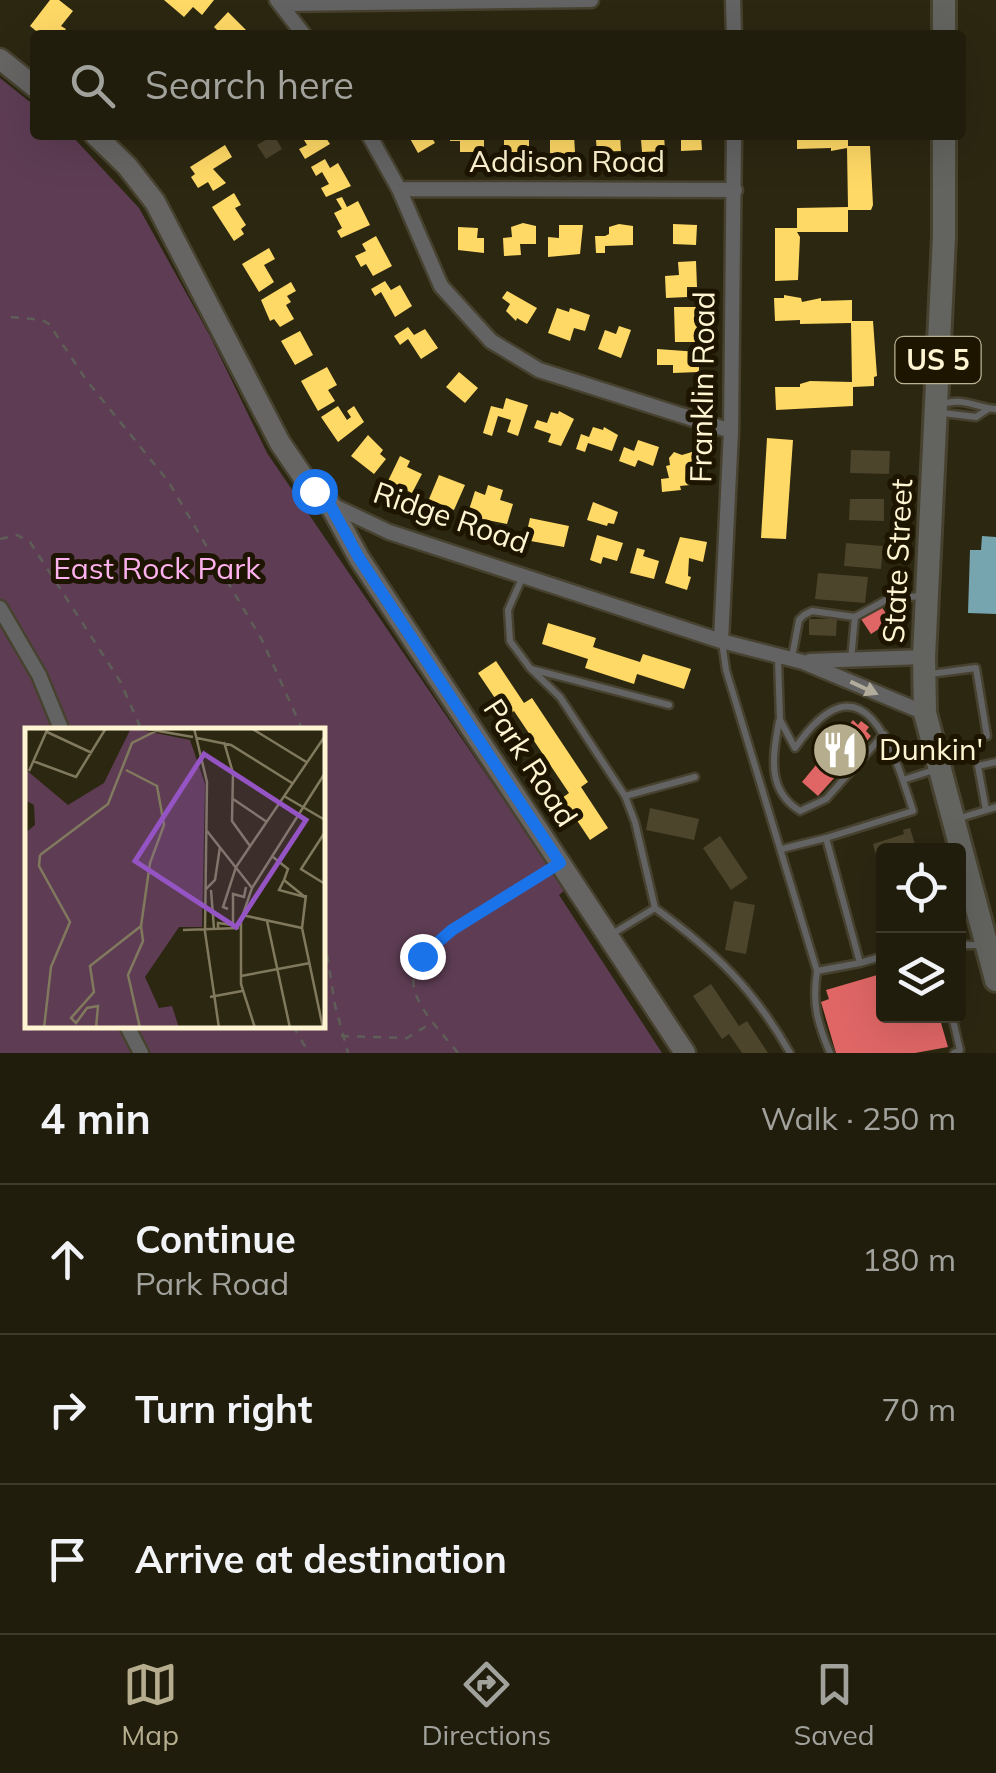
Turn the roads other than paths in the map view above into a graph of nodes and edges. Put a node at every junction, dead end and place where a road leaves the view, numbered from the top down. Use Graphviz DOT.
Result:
graph roads {
  1 [pos="590,0"];
  2 [pos="733,0"];
  3 [pos="944,0"];
  4 [pos="279,2"];
  5 [pos="300,30"];
  6 [pos="734,30"];
  7 [pos="944,30"];
  8 [pos="0,59"];
  9 [pos="30,83"];
  10 [pos="100,140"];
  11 [pos="372,140"];
  12 [pos="734,140"];
  13 [pos="944,140"];
  14 [pos="399,188"];
  15 [pos="734,190"];
  16 [pos="936,408"];
  17 [pos="992,409"];
  18 [pos="731,431"];
  19 [pos="329,503"];
  20 [pos="523,575"];
  21 [pos="927,596"];
  22 [pos="0,608"];
  23 [pos="855,617"];
  24 [pos="722,641"];
  25 [pos="791,658"];
  26 [pos="851,660"];
  27 [pos="924,666"];
  28 [pos="530,668"];
  29 [pos="669,705"];
  30 [pos="925,713"];
  31 [pos="780,720"];
  32 [pos="61,728"];
  33 [pos="884,734"];
  34 [pos="987,736"];
  35 [pos="996,762"];
  36 [pos="940,768"];
  37 [pos="695,777"];
  38 [pos="775,779"];
  39 [pos="903,780"];
  40 [pos="761,783"];
  41 [pos="625,796"];
  42 [pos="996,807"];
  43 [pos="986,810"];
  44 [pos="954,820"];
  45 [pos="826,838"];
  46 [pos="782,850"];
  47 [pos="655,908"];
  48 [pos="609,936"];
  49 [pos="992,944"];
  50 [pos="966,945"];
  51 [pos="876,958"];
  52 [pos="860,963"];
  53 [pos="818,971"];
  54 [pos="996,980"];
  55 [pos="954,1023"];
  56 [pos="128,1028"];
  57 [pos="961,1052"];
  58 [pos="142,1053"];
  59 [pos="686,1053"];
  60 [pos="790,1053"];
  61 [pos="830,1053"];
  1 -- 4 [label="street"];
  2 -- 6 [label="street"];
  3 -- 7 [label="main road"];
  4 -- 5 [label="street"];
  8 -- 9 [label="main road"];
  10 -- 19 [label="main road, Ridge Road"];
  11 -- 14 [label="street"];
  12 -- 15 [label="street, Franklin Road"];
  13 -- 16 [label="main road, State Street / US 5"];
  14 -- 15 [label="street, Addison Road"];
  14 -- 18 [label="street"];
  15 -- 18 [label="street, Franklin Road"];
  16 -- 17 [label="lane"];
  16 -- 17 [label="lane"];
  16 -- 21 [label="main road, State Street / US 5"];
  18 -- 24 [label="street, Franklin Road"];
  19 -- 20 [label="street, Ridge Road"];
  19 -- 48 [label="main road, Park Road"];
  20 -- 24 [label="street, Ridge Road"];
  20 -- 28 [label="lane"];
  21 -- 23 [label="lane"];
  21 -- 27 [label="main road, State Street / US 5"];
  22 -- 32 [label="street"];
  23 -- 25 [label="lane"];
  23 -- 26 [label="lane"];
  24 -- 25 [label="street, Ridge Road"];
  24 -- 40 [label="lane"];
  25 -- 26 [label="street, Ridge Road"];
  25 -- 30 [label="street, Ridge Road, one-way"];
  25 -- 31 [label="lane"];
  26 -- 27 [label="street, Ridge Road"];
  27 -- 30 [label="main road, State Street / US 5"];
  27 -- 34 [label="lane"];
  28 -- 29 [label="lane"];
  28 -- 41 [label="lane"];
  30 -- 36 [label="main road, State Street / US 5"];
  31 -- 33 [label="lane"];
  31 -- 38 [label="lane"];
  33 -- 38 [label="lane"];
  33 -- 39 [label="lane"];
  35 -- 43 [label="lane"];
  36 -- 39 [label="lane"];
  36 -- 44 [label="main road, State Street / US 5"];
  37 -- 41 [label="lane"];
  38 -- 40 [label="lane"];
  39 -- 45 [label="lane"];
  40 -- 46 [label="lane"];
  41 -- 47 [label="lane"];
  42 -- 43 [label="lane"];
  43 -- 44 [label="lane"];
  44 -- 49 [label="main road, State Street / US 5"];
  45 -- 46 [label="lane"];
  45 -- 52 [label="lane"];
  46 -- 53 [label="lane"];
  47 -- 48 [label="lane"];
  47 -- 60 [label="lane"];
  48 -- 59 [label="main road, Park Road"];
  49 -- 50 [label="lane"];
  49 -- 54 [label="main road, State Street / US 5"];
  51 -- 52 [label="lane"];
  52 -- 53 [label="lane"];
  53 -- 61 [label="lane"];
  55 -- 57 [label="lane"];
  56 -- 58 [label="street"];
}
